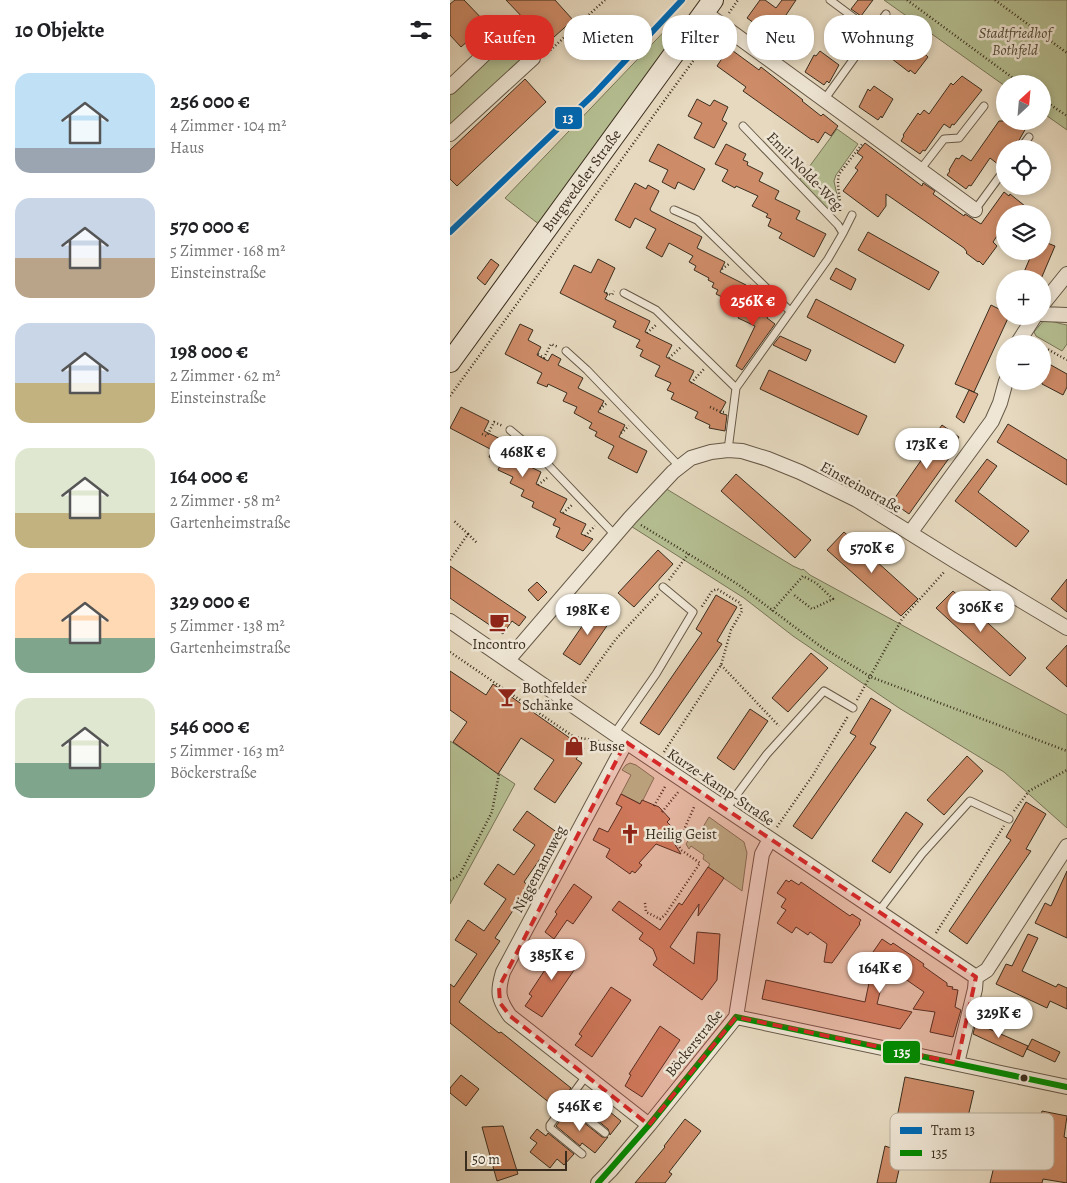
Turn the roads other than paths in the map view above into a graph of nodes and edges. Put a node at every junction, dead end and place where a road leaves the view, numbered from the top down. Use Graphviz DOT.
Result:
graph roads {
  1 [pos="830,0"];
  2 [pos="708,6"];
  3 [pos="851,15"];
  4 [pos="853,60"];
  5 [pos="450,87"];
  6 [pos="824,100"];
  7 [pos="984,106"];
  8 [pos="743,126"];
  9 [pos="450,134"];
  10 [pos="1029,137"];
  11 [pos="1027,140"];
  12 [pos="920,170"];
  13 [pos="996,181"];
  14 [pos="674,210"];
  15 [pos="975,210"];
  16 [pos="852,215"];
  17 [pos="843,233"];
  18 [pos="1067,274"];
  19 [pos="624,293"];
  20 [pos="1051,294"];
  21 [pos="790,311"];
  22 [pos="1051,314"];
  23 [pos="1067,315"];
  24 [pos="566,351"];
  25 [pos="450,362"];
  26 [pos="736,388"];
  27 [pos="1004,390"];
  28 [pos="510,430"];
  29 [pos="728,450"];
  30 [pos="680,466"];
  31 [pos="910,533"];
  32 [pos="615,535"];
  33 [pos="663,587"];
  34 [pos="450,621"];
  35 [pos="1066,627"];
  36 [pos="508,660"];
  37 [pos="853,708"];
  38 [pos="620,743"];
  39 [pos="726,809"];
  40 [pos="1008,819"];
  41 [pos="770,839"];
  42 [pos="1067,846"];
  43 [pos="879,911"];
  44 [pos="976,978"];
  45 [pos="736,1017"];
  46 [pos="957,1063"];
  47 [pos="586,1076"];
  48 [pos="1067,1087"];
  49 [pos="566,1102"];
  50 [pos="649,1124"];
  51 [pos="605,1133"];
  52 [pos="582,1154"];
  53 [pos="598,1183"];
  1 -- 3 [label="lane"];
  2 -- 6 [label="street"];
  2 -- 25 [label="main road, Burgwedeler Straße"];
  4 -- 6 [label="lane"];
  5 -- 9 [label="street"];
  6 -- 12 [label="street"];
  7 -- 12 [label="lane"];
  8 -- 17 [label="lane, Emil-Nolde-Weg"];
  10 -- 11 [label="lane"];
  12 -- 15 [label="street"];
  13 -- 15 [label="lane"];
  14 -- 21 [label="lane"];
  16 -- 17 [label="lane"];
  17 -- 21 [label="lane, Emil-Nolde-Weg"];
  18 -- 20 [label="street"];
  19 -- 26 [label="lane"];
  21 -- 26 [label="lane, Emil-Nolde-Weg"];
  22 -- 23 [label="street"];
  24 -- 30 [label="lane"];
  26 -- 29 [label="lane, Emil-Nolde-Weg"];
  27 -- 31 [label="street"];
  28 -- 32 [label="lane"];
  29 -- 30 [label="street, Einsteinstraße"];
  29 -- 31 [label="street, Einsteinstraße"];
  30 -- 32 [label="street, Einsteinstraße"];
  31 -- 35 [label="street, Einsteinstraße"];
  32 -- 36 [label="street, Einsteinstraße"];
  33 -- 38 [label="lane"];
  34 -- 36 [label="street, Kurze-Kamp-Straße"];
  36 -- 38 [label="street, Kurze-Kamp-Straße"];
  37 -- 39 [label="lane"];
  38 -- 39 [label="street, Kurze-Kamp-Straße"];
  38 -- 47 [label="street, Niggemannweg"];
  39 -- 41 [label="street, Kurze-Kamp-Straße"];
  40 -- 43 [label="lane"];
  41 -- 43 [label="street, Kurze-Kamp-Straße"];
  41 -- 45 [label="street, Böckerstraße"];
  42 -- 44 [label="street"];
  43 -- 44 [label="street, Kurze-Kamp-Straße"];
  44 -- 46 [label="street"];
  45 -- 46 [label="street"];
  45 -- 50 [label="street, Böckerstraße"];
  46 -- 48 [label="street"];
  47 -- 49 [label="lane"];
  47 -- 50 [label="street, Niggemannweg"];
  49 -- 51 [label="lane"];
  49 -- 52 [label="lane"];
  50 -- 53 [label="street, Böckerstraße"];
}
